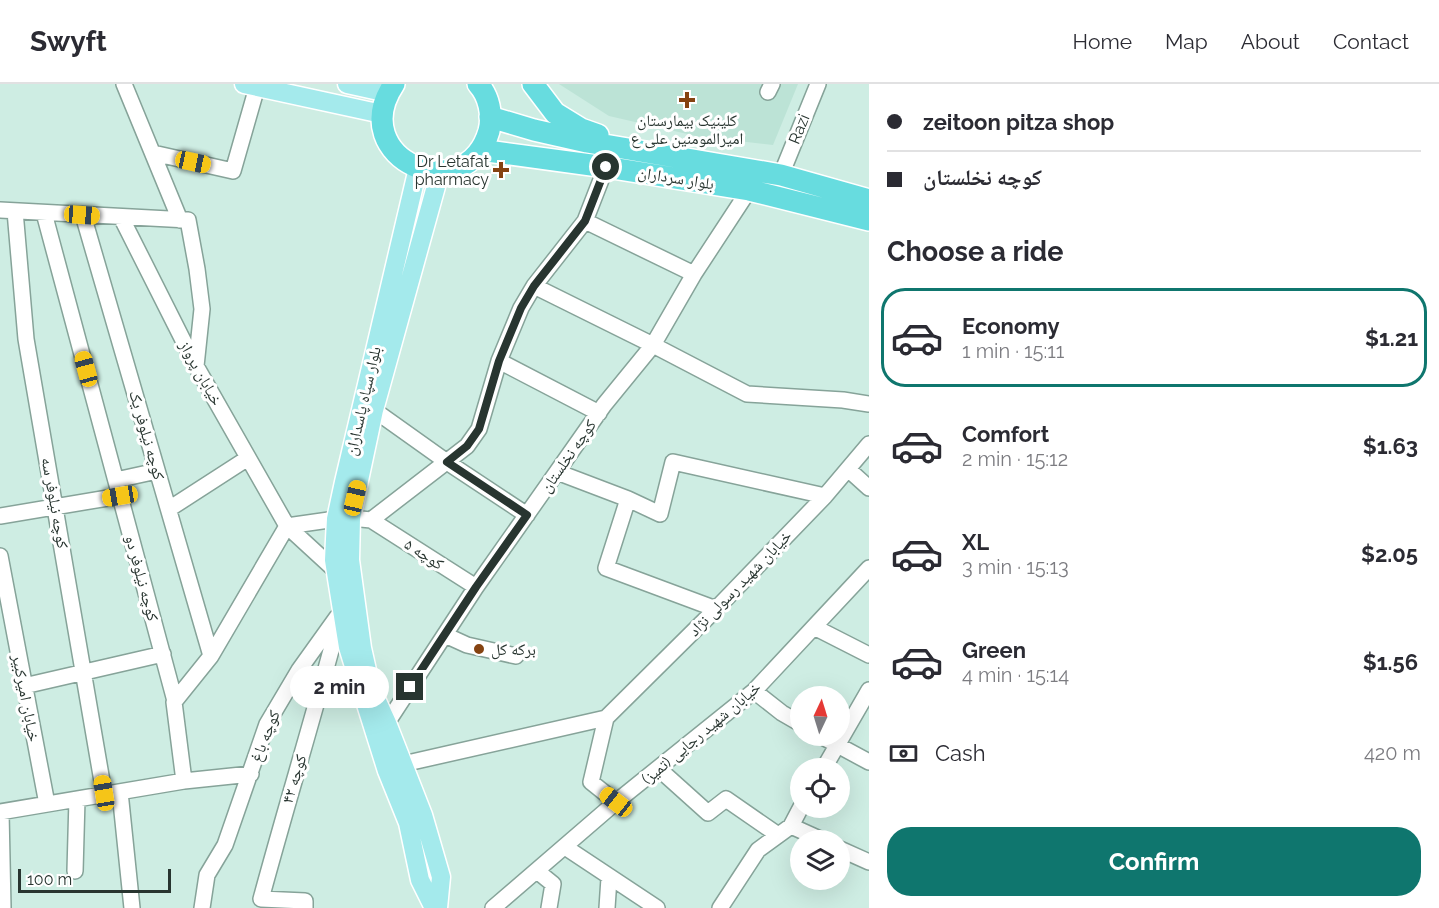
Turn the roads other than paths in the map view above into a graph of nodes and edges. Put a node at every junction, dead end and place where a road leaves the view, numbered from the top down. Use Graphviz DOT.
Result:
graph roads {
  1 [pos="124,84"];
  2 [pos="347,84"];
  3 [pos="478,84"];
  4 [pos="533,84"];
  5 [pos="818,84"];
  6 [pos="251,86"];
  7 [pos="391,89"];
  8 [pos="382,114"];
  9 [pos="490,117"];
  10 [pos="534,130"];
  11 [pos="480,150"];
  12 [pos="650,152"];
  13 [pos="153,153"];
  14 [pos="532,156"];
  15 [pos="606,167"];
  16 [pos="418,168"];
  17 [pos="440,172"];
  18 [pos="781,175"];
  19 [pos="749,190"];
  20 [pos="869,200"];
  21 [pos="8,211"];
  22 [pos="44,213"];
  23 [pos="82,215"];
  24 [pos="121,217"];
  25 [pos="180,220"];
  26 [pos="869,220"];
  27 [pos="585,221"];
  28 [pos="694,274"];
  29 [pos="534,286"];
  30 [pos="653,345"];
  31 [pos="499,361"];
  32 [pos="196,366"];
  33 [pos="869,404"];
  34 [pos="374,410"];
  35 [pos="599,413"];
  36 [pos="869,444"];
  37 [pos="248,458"];
  38 [pos="447,462"];
  39 [pos="849,470"];
  40 [pos="157,471"];
  41 [pos="557,472"];
  42 [pos="116,480"];
  43 [pos="869,488"];
  44 [pos="120,496"];
  45 [pos="825,496"];
  46 [pos="628,499"];
  47 [pos="56,506"];
  48 [pos="169,509"];
  49 [pos="527,515"];
  50 [pos="0,516"];
  51 [pos="344,519"];
  52 [pos="372,520"];
  53 [pos="287,526"];
  54 [pos="0,556"];
  55 [pos="869,568"];
  56 [pos="336,571"];
  57 [pos="476,587"];
  58 [pos="716,609"];
  59 [pos="342,610"];
  60 [pos="814,627"];
  61 [pos="445,634"];
  62 [pos="163,654"];
  63 [pos="211,656"];
  64 [pos="516,656"];
  65 [pos="869,656"];
  66 [pos="85,670"];
  67 [pos="24,686"];
  68 [pos="869,690"];
  69 [pos="754,691"];
  70 [pos="175,701"];
  71 [pos="606,718"];
  72 [pos="790,718"];
  73 [pos="387,723"];
  74 [pos="850,723"];
  75 [pos="837,746"];
  76 [pos="865,757"];
  77 [pos="830,758"];
  78 [pos="403,764"];
  79 [pos="659,769"];
  80 [pos="251,774"];
  81 [pos="184,781"];
  82 [pos="112,792"];
  83 [pos="77,799"];
  84 [pos="616,802"];
  85 [pos="47,804"];
  86 [pos="0,812"];
  87 [pos="795,818"];
  88 [pos="791,826"];
  89 [pos="800,830"];
  90 [pos="778,835"];
  91 [pos="565,847"];
  92 [pos="850,853"];
  93 [pos="869,862"];
  94 [pos="75,871"];
  95 [pos="537,871"];
  96 [pos="609,878"];
  97 [pos="725,907"];
  98 [pos="3,908"];
  99 [pos="132,908"];
  100 [pos="202,908"];
  101 [pos="305,908"];
  102 [pos="436,908"];
  103 [pos="493,908"];
  104 [pos="549,908"];
  105 [pos="607,908"];
  106 [pos="657,908"];
  1 -- 13 [label="street"];
  2 -- 7 [label="main road"];
  3 -- 9 [label="highway"];
  4 -- 12 [label="highway"];
  5 -- 18 [label="street, Razi"];
  6 -- 8 [label="main road"];
  6 -- 13 [label="street"];
  7 -- 8 [label="highway"];
  8 -- 16 [label="highway"];
  9 -- 10 [label="highway, بلوار سرداران"];
  9 -- 11 [label="highway"];
  10 -- 12 [label="highway, بلوار سرداران"];
  10 -- 14 [label="highway"];
  11 -- 14 [label="highway, بلوار سرداران"];
  11 -- 17 [label="highway"];
  12 -- 18 [label="highway, بلوار سرداران"];
  13 -- 25 [label="street"];
  14 -- 15 [label="highway, بلوار سرداران"];
  15 -- 19 [label="highway, بلوار سرداران"];
  15 -- 27 [label="street"];
  16 -- 17 [label="highway"];
  16 -- 51 [label="main road, بلوار سپاه پاسداران"];
  17 -- 34 [label="main road, بلوار سپاه پاسداران"];
  18 -- 20 [label="highway, بلوار سرداران"];
  19 -- 26 [label="highway, بلوار سرداران"];
  19 -- 28 [label="street, کوچه نخلستان"];
  21 -- 22 [label="street"];
  21 -- 47 [label="street, کوچه نیلوفر سه"];
  22 -- 23 [label="street"];
  22 -- 42 [label="street, کوچه نیلوفر دو"];
  23 -- 24 [label="street"];
  23 -- 40 [label="street, کوچه نیلوفر یک"];
  24 -- 25 [label="street"];
  24 -- 32 [label="street, خیابان پرواز"];
  25 -- 32 [label="street"];
  27 -- 28 [label="street"];
  27 -- 29 [label="street"];
  28 -- 30 [label="street, کوچه نخلستان"];
  29 -- 30 [label="street"];
  29 -- 31 [label="street"];
  30 -- 33 [label="street"];
  30 -- 35 [label="street, کوچه نخلستان"];
  31 -- 35 [label="street"];
  31 -- 38 [label="street"];
  32 -- 37 [label="street, خیابان پرواز"];
  34 -- 38 [label="street"];
  34 -- 51 [label="main road, بلوار سپاه پاسداران"];
  35 -- 41 [label="street, کوچه نخلستان"];
  36 -- 39 [label="street, خیابان شهید رسولی نژاد"];
  37 -- 48 [label="street"];
  37 -- 53 [label="street, خیابان پرواز"];
  38 -- 49 [label="street"];
  38 -- 52 [label="street"];
  39 -- 43 [label="street"];
  39 -- 45 [label="street, خیابان شهید رسولی نژاد"];
  40 -- 42 [label="street"];
  40 -- 48 [label="street, کوچه نیلوفر یک"];
  41 -- 46 [label="street"];
  41 -- 49 [label="street, کوچه نخلستان"];
  42 -- 44 [label="street, کوچه نیلوفر دو"];
  44 -- 47 [label="street"];
  44 -- 62 [label="street, کوچه نیلوفر دو"];
  45 -- 46 [label="street"];
  45 -- 58 [label="street, خیابان شهید رسولی نژاد"];
  46 -- 58 [label="street"];
  47 -- 50 [label="street"];
  47 -- 66 [label="street, کوچه نیلوفر سه"];
  48 -- 63 [label="street, کوچه نیلوفر یک"];
  49 -- 57 [label="street, کوچه نخلستان"];
  51 -- 52 [label="street"];
  51 -- 53 [label="street"];
  51 -- 56 [label="main road, بلوار سپاه پاسداران"];
  51 -- 73 [label="main road, بلوار سپاه پاسداران"];
  52 -- 57 [label="street, کوچه ۵"];
  53 -- 56 [label="street, خیابان پرواز"];
  53 -- 63 [label="street"];
  54 -- 67 [label="street, خیابان امیرکبیر"];
  55 -- 60 [label="street, خیابان شهید رجایی (تمیز)"];
  56 -- 59 [label="main road, بلوار سپاه پاسداران"];
  57 -- 61 [label="street, کوچه نخلستان"];
  58 -- 71 [label="street, خیابان شهید رسولی نژاد"];
  59 -- 80 [label="street, کوچه باغ"];
  59 -- 101 [label="street, کوچه ۴۲"];
  59 -- 102 [label="main road, بلوار سپاه پاسداران"];
  60 -- 65 [label="street"];
  60 -- 69 [label="street, خیابان شهید رجایی (تمیز)"];
  61 -- 64 [label="street"];
  61 -- 73 [label="street, کوچه نخلستان"];
  62 -- 66 [label="street"];
  62 -- 70 [label="street, کوچه نیلوفر دو"];
  63 -- 70 [label="street"];
  66 -- 67 [label="street"];
  66 -- 82 [label="street, کوچه نیلوفر سه"];
  67 -- 85 [label="street, خیابان امیرکبیر"];
  68 -- 74 [label="street"];
  69 -- 72 [label="street"];
  69 -- 79 [label="street, خیابان شهید رجایی (تمیز)"];
  70 -- 81 [label="street, کوچه نیلوفر دو"];
  71 -- 78 [label="street"];
  71 -- 84 [label="street"];
  73 -- 78 [label="main road, بلوار سپاه پاسداران"];
  75 -- 76 [label="street"];
  75 -- 77 [label="street"];
  78 -- 102 [label="main road, بلوار سپاه پاسداران"];
  79 -- 84 [label="street, خیابان شهید رجایی (تمیز)"];
  79 -- 90 [label="street"];
  80 -- 81 [label="street"];
  80 -- 100 [label="street, کوچه باغ"];
  81 -- 82 [label="street"];
  82 -- 83 [label="street"];
  82 -- 99 [label="street, کوچه نیلوفر سه"];
  83 -- 85 [label="street"];
  83 -- 94 [label="street"];
  84 -- 91 [label="street, خیابان شهید رجایی (تمیز)"];
  85 -- 86 [label="street"];
  86 -- 98 [label="street"];
  87 -- 88 [label="street"];
  88 -- 89 [label="street"];
  88 -- 90 [label="street"];
  90 -- 97 [label="street"];
  91 -- 95 [label="street, خیابان شهید رجایی (تمیز)"];
  91 -- 96 [label="street"];
  92 -- 93 [label="street"];
  95 -- 103 [label="street, خیابان شهید رجایی (تمیز)"];
  95 -- 104 [label="street"];
  96 -- 105 [label="street"];
  96 -- 106 [label="street"];
}
